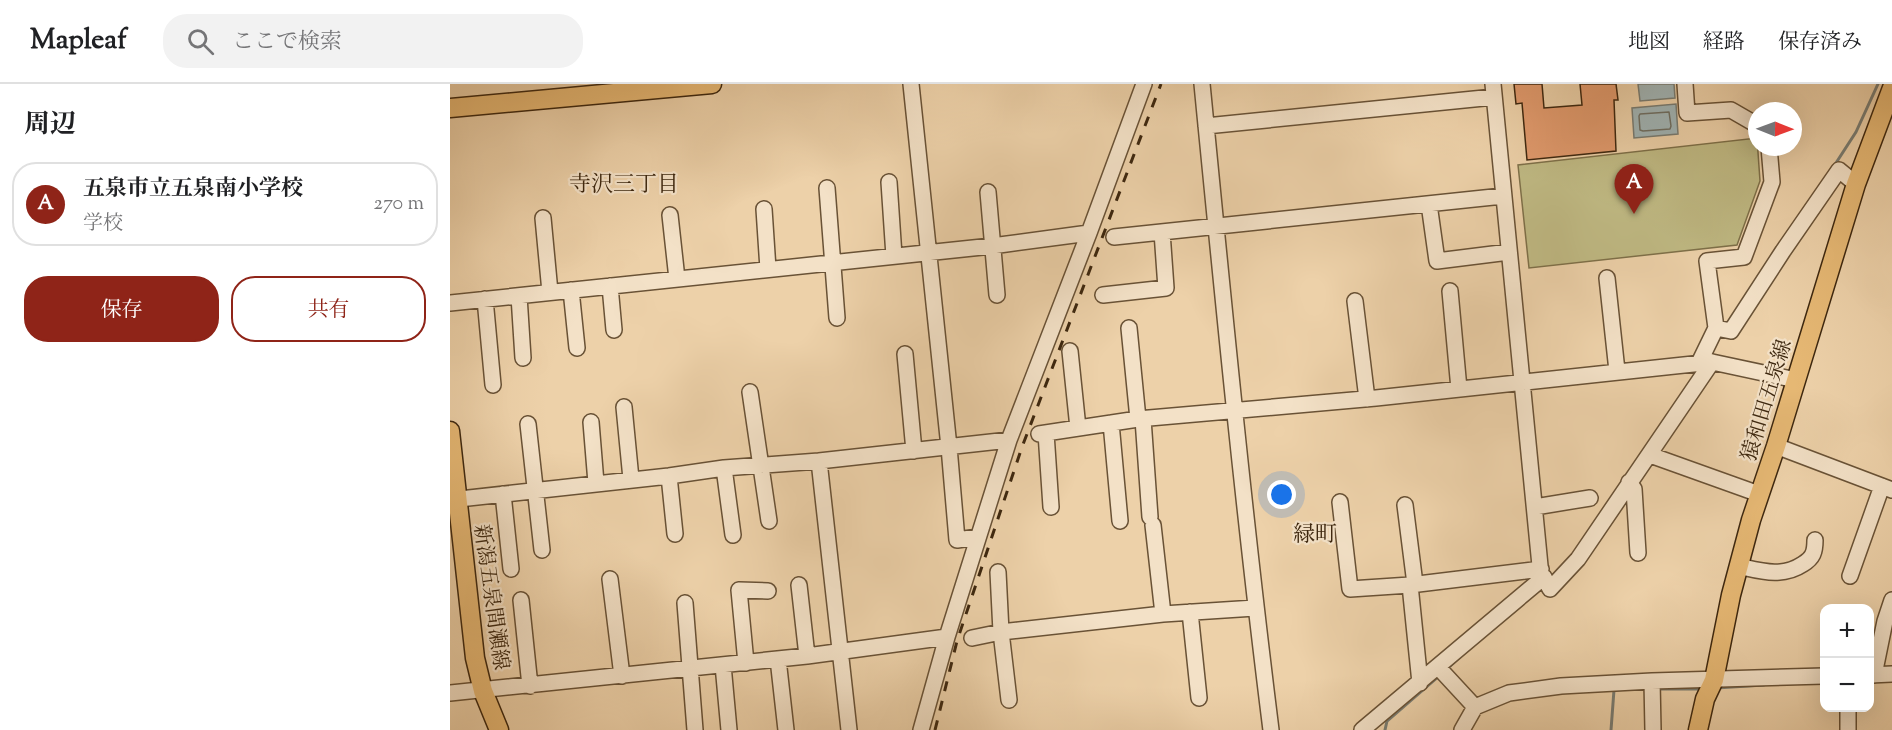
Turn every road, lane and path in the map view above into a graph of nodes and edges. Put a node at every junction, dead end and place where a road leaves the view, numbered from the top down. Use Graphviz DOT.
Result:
graph roads {
  1 [pos="712,84"];
  2 [pos="911,84"];
  3 [pos="1144,84"];
  4 [pos="1202,84"];
  5 [pos="1685,84"];
  6 [pos="623,89"];
  7 [pos="1493,91"];
  8 [pos="1891,95"];
  9 [pos="450,108"];
  10 [pos="1748,120"];
  11 [pos="1206,126"];
  12 [pos="1770,156"];
  13 [pos="890,183"];
  14 [pos="1856,184"];
  15 [pos="827,188"];
  16 [pos="988,192"];
  17 [pos="1503,196"];
  18 [pos="1430,204"];
  19 [pos="765,209"];
  20 [pos="670,215"];
  21 [pos="543,218"];
  22 [pos="1215,227"];
  23 [pos="1162,232"];
  24 [pos="1089,233"];
  25 [pos="1114,237"];
  26 [pos="992,246"];
  27 [pos="928,252"];
  28 [pos="1509,252"];
  29 [pos="894,256"];
  30 [pos="832,263"];
  31 [pos="768,269"];
  32 [pos="1607,278"];
  33 [pos="677,279"];
  34 [pos="610,286"];
  35 [pos="571,290"];
  36 [pos="1450,291"];
  37 [pos="550,292"];
  38 [pos="997,295"];
  39 [pos="1103,295"];
  40 [pos="519,296"];
  41 [pos="485,299"];
  42 [pos="1355,301"];
  43 [pos="450,303"];
  44 [pos="837,318"];
  45 [pos="1129,328"];
  46 [pos="1716,328"];
  47 [pos="614,330"];
  48 [pos="577,348"];
  49 [pos="1070,351"];
  50 [pos="905,354"];
  51 [pos="523,358"];
  52 [pos="1705,363"];
  53 [pos="1617,371"];
  54 [pos="1796,380"];
  55 [pos="1523,381"];
  56 [pos="493,385"];
  57 [pos="1459,389"];
  58 [pos="750,392"];
  59 [pos="1367,399"];
  60 [pos="624,407"];
  61 [pos="1235,411"];
  62 [pos="1141,419"];
  63 [pos="591,422"];
  64 [pos="1111,423"];
  65 [pos="528,424"];
  66 [pos="1078,428"];
  67 [pos="450,431"];
  68 [pos="1009,440"];
  69 [pos="1776,446"];
  70 [pos="949,447"];
  71 [pos="914,451"];
  72 [pos="1650,455"];
  73 [pos="819,461"];
  74 [pos="760,464"];
  75 [pos="724,468"];
  76 [pos="669,476"];
  77 [pos="632,479"];
  78 [pos="1629,482"];
  79 [pos="596,483"];
  80 [pos="1887,488"];
  81 [pos="534,490"];
  82 [pos="503,494"];
  83 [pos="1760,494"];
  84 [pos="1590,498"];
  85 [pos="454,500"];
  86 [pos="1340,502"];
  87 [pos="1405,505"];
  88 [pos="1051,507"];
  89 [pos="1535,507"];
  90 [pos="769,521"];
  91 [pos="1120,521"];
  92 [pos="675,534"];
  93 [pos="733,536"];
  94 [pos="978,537"];
  95 [pos="1815,540"];
  96 [pos="542,550"];
  97 [pos="1638,553"];
  98 [pos="1738,566"];
  99 [pos="511,569"];
  100 [pos="998,572"];
  101 [pos="1542,573"];
  102 [pos="1850,576"];
  103 [pos="610,579"];
  104 [pos="1412,584"];
  105 [pos="799,585"];
  106 [pos="768,591"];
  107 [pos="521,600"];
  108 [pos="1892,600"];
  109 [pos="685,603"];
  110 [pos="1256,608"];
  111 [pos="1190,612"];
  112 [pos="1163,614"];
  113 [pos="1002,632"];
  114 [pos="947,637"];
  115 [pos="972,638"];
  116 [pos="839,652"];
  117 [pos="807,656"];
  118 [pos="778,659"];
  119 [pos="746,663"];
  120 [pos="723,665"];
  121 [pos="1438,667"];
  122 [pos="1874,667"];
  123 [pos="689,669"];
  124 [pos="1892,674"];
  125 [pos="1874,675"];
  126 [pos="621,676"];
  127 [pos="1820,676"];
  128 [pos="1714,680"];
  129 [pos="1652,681"];
  130 [pos="1420,682"];
  131 [pos="531,686"];
  132 [pos="483,691"];
  133 [pos="450,693"];
  134 [pos="1199,698"];
  135 [pos="1010,700"];
  136 [pos="1476,707"];
  137 [pos="1848,712"];
  138 [pos="499,730"];
  139 [pos="695,730"];
  140 [pos="729,730"];
  141 [pos="786,730"];
  142 [pos="849,730"];
  143 [pos="921,730"];
  144 [pos="1270,730"];
  145 [pos="1362,730"];
  146 [pos="1462,730"];
  147 [pos="1653,730"];
  148 [pos="1698,730"];
  149 [pos="1848,730"];
  1 -- 6 [label="main road"];
  2 -- 27 [label="street"];
  3 -- 24 [label="street"];
  4 -- 11 [label="street"];
  5 -- 10 [label="street"];
  6 -- 9 [label="main road"];
  7 -- 11 [label="street"];
  7 -- 17 [label="street"];
  8 -- 14 [label="main road, 猿和田五泉線"];
  11 -- 22 [label="street"];
  12 -- 46 [label="street"];
  13 -- 29 [label="street"];
  14 -- 46 [label="street"];
  14 -- 54 [label="main road, 猿和田五泉線"];
  15 -- 30 [label="street"];
  16 -- 26 [label="street"];
  17 -- 18 [label="street"];
  17 -- 28 [label="street"];
  18 -- 22 [label="street"];
  18 -- 28 [label="street"];
  19 -- 31 [label="street"];
  20 -- 33 [label="street"];
  21 -- 37 [label="street"];
  22 -- 23 [label="street"];
  22 -- 61 [label="street"];
  23 -- 25 [label="street"];
  23 -- 39 [label="street"];
  24 -- 26 [label="street"];
  24 -- 68 [label="street"];
  26 -- 27 [label="street"];
  26 -- 38 [label="street"];
  27 -- 29 [label="street"];
  27 -- 70 [label="street"];
  28 -- 55 [label="street"];
  29 -- 30 [label="street"];
  30 -- 31 [label="street"];
  30 -- 44 [label="street"];
  31 -- 33 [label="street"];
  32 -- 53 [label="street"];
  33 -- 34 [label="street"];
  34 -- 35 [label="street"];
  34 -- 47 [label="street"];
  35 -- 37 [label="street"];
  35 -- 48 [label="street"];
  36 -- 57 [label="street"];
  37 -- 40 [label="street"];
  40 -- 41 [label="street"];
  40 -- 51 [label="street"];
  41 -- 43 [label="street"];
  41 -- 56 [label="street"];
  42 -- 59 [label="street"];
  45 -- 62 [label="street"];
  46 -- 52 [label="street"];
  49 -- 66 [label="street"];
  50 -- 71 [label="street"];
  52 -- 53 [label="street"];
  52 -- 54 [label="street"];
  52 -- 72 [label="street"];
  53 -- 55 [label="street"];
  54 -- 69 [label="main road, 猿和田五泉線"];
  55 -- 57 [label="street"];
  55 -- 89 [label="street"];
  57 -- 59 [label="street"];
  58 -- 74 [label="street"];
  59 -- 61 [label="street"];
  60 -- 77 [label="street"];
  61 -- 62 [label="street"];
  61 -- 110 [label="street"];
  62 -- 64 [label="street"];
  62 -- 112 [label="street"];
  63 -- 79 [label="street"];
  64 -- 66 [label="street"];
  64 -- 91 [label="street"];
  65 -- 81 [label="street"];
  66 -- 88 [label="street"];
  67 -- 85 [label="main road, 新潟五泉間瀬線"];
  68 -- 70 [label="street"];
  68 -- 94 [label="street"];
  69 -- 80 [label="street"];
  69 -- 83 [label="main road, 猿和田五泉線"];
  70 -- 71 [label="street"];
  70 -- 94 [label="street"];
  71 -- 73 [label="street"];
  72 -- 78 [label="street"];
  72 -- 83 [label="street"];
  73 -- 74 [label="street"];
  73 -- 116 [label="street"];
  74 -- 75 [label="street"];
  74 -- 90 [label="street"];
  75 -- 76 [label="street"];
  75 -- 93 [label="street"];
  76 -- 77 [label="street"];
  76 -- 92 [label="street"];
  77 -- 79 [label="street"];
  78 -- 97 [label="street"];
  78 -- 101 [label="street"];
  79 -- 81 [label="street"];
  80 -- 102 [label="street"];
  81 -- 82 [label="street"];
  81 -- 96 [label="street"];
  82 -- 85 [label="street"];
  82 -- 99 [label="street"];
  83 -- 98 [label="main road, 猿和田五泉線"];
  84 -- 89 [label="street"];
  85 -- 132 [label="main road, 新潟五泉間瀬線"];
  86 -- 104 [label="street"];
  87 -- 104 [label="street"];
  89 -- 101 [label="street"];
  94 -- 114 [label="street"];
  95 -- 98 [label="street"];
  98 -- 128 [label="main road, 猿和田五泉線"];
  100 -- 113 [label="street"];
  101 -- 104 [label="street"];
  101 -- 121 [label="street"];
  103 -- 126 [label="street"];
  104 -- 130 [label="street"];
  105 -- 117 [label="street"];
  106 -- 119 [label="street"];
  107 -- 131 [label="street"];
  108 -- 122 [label="street"];
  109 -- 123 [label="street"];
  110 -- 111 [label="street"];
  110 -- 144 [label="street"];
  111 -- 112 [label="street"];
  111 -- 134 [label="street"];
  112 -- 113 [label="street"];
  113 -- 115 [label="street"];
  113 -- 135 [label="street"];
  114 -- 116 [label="street"];
  114 -- 143 [label="street"];
  116 -- 117 [label="street"];
  116 -- 142 [label="street"];
  117 -- 118 [label="street"];
  118 -- 119 [label="street"];
  118 -- 141 [label="street"];
  119 -- 120 [label="street"];
  120 -- 123 [label="street"];
  120 -- 140 [label="street"];
  121 -- 130 [label="street"];
  121 -- 136 [label="street"];
  123 -- 126 [label="street"];
  123 -- 139 [label="street"];
  124 -- 125 [label="street"];
  126 -- 131 [label="street"];
  127 -- 128 [label="street"];
  128 -- 129 [label="street"];
  128 -- 148 [label="main road, 猿和田五泉線"];
  129 -- 136 [label="street"];
  129 -- 147 [label="street"];
  130 -- 145 [label="street"];
  131 -- 132 [label="street"];
  132 -- 133 [label="street"];
  132 -- 138 [label="main road, 新潟五泉間瀬線"];
  136 -- 146 [label="street"];
  137 -- 149 [label="street"];
}
